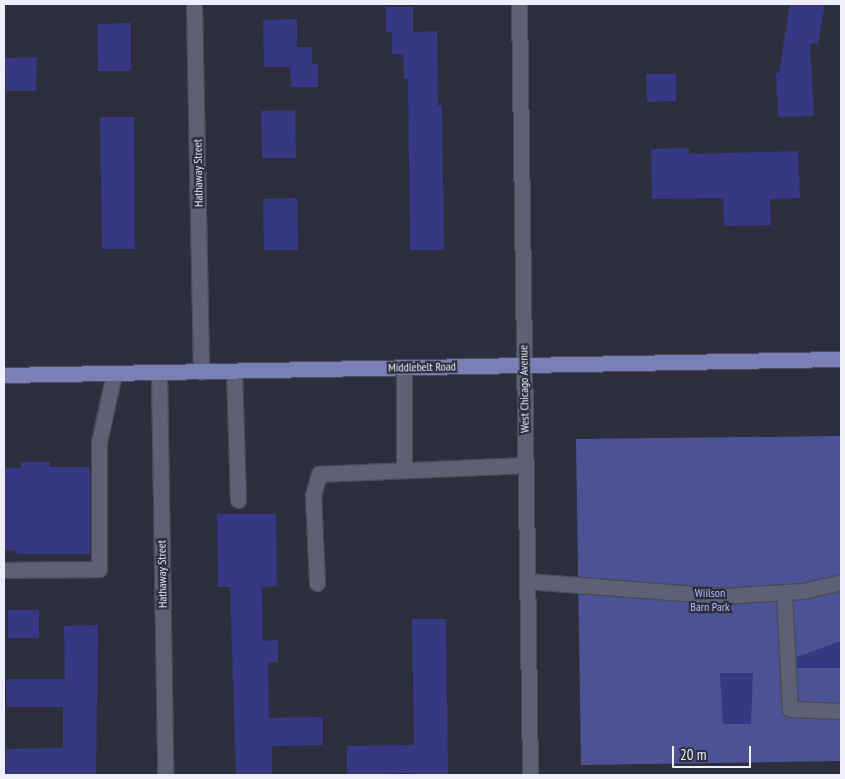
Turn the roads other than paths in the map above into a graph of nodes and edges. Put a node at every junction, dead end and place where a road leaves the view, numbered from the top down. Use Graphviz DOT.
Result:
graph roads {
  1 [pos="194,4"];
  2 [pos="519,4"];
  3 [pos="841,359"];
  4 [pos="524,365"];
  5 [pos="404,368"];
  6 [pos="201,372"];
  7 [pos="234,372"];
  8 [pos="159,373"];
  9 [pos="114,374"];
  10 [pos="4,375"];
  11 [pos="526,465"];
  12 [pos="404,470"];
  13 [pos="238,500"];
  14 [pos="4,570"];
  15 [pos="527,581"];
  16 [pos="841,582"];
  17 [pos="317,583"];
  18 [pos="784,592"];
  19 [pos="841,711"];
  20 [pos="165,775"];
  21 [pos="530,775"];
  1 -- 6 [label="street, Hathaway Street"];
  2 -- 4 [label="street, West Chicago Avenue"];
  3 -- 4 [label="main road, Middlebelt Road"];
  4 -- 5 [label="main road, Middlebelt Road"];
  4 -- 11 [label="street, West Chicago Avenue"];
  5 -- 7 [label="main road, Middlebelt Road"];
  5 -- 12 [label="street"];
  6 -- 7 [label="main road, Middlebelt Road"];
  6 -- 8 [label="main road, Middlebelt Road"];
  7 -- 13 [label="street"];
  8 -- 9 [label="main road, Middlebelt Road"];
  8 -- 20 [label="street, Hathaway Street"];
  9 -- 10 [label="main road, Middlebelt Road"];
  9 -- 14 [label="street"];
  11 -- 12 [label="street"];
  11 -- 15 [label="street, West Chicago Avenue"];
  12 -- 17 [label="street"];
  15 -- 18 [label="street"];
  15 -- 21 [label="street, West Chicago Avenue"];
  16 -- 18 [label="street"];
  18 -- 19 [label="street"];
}
